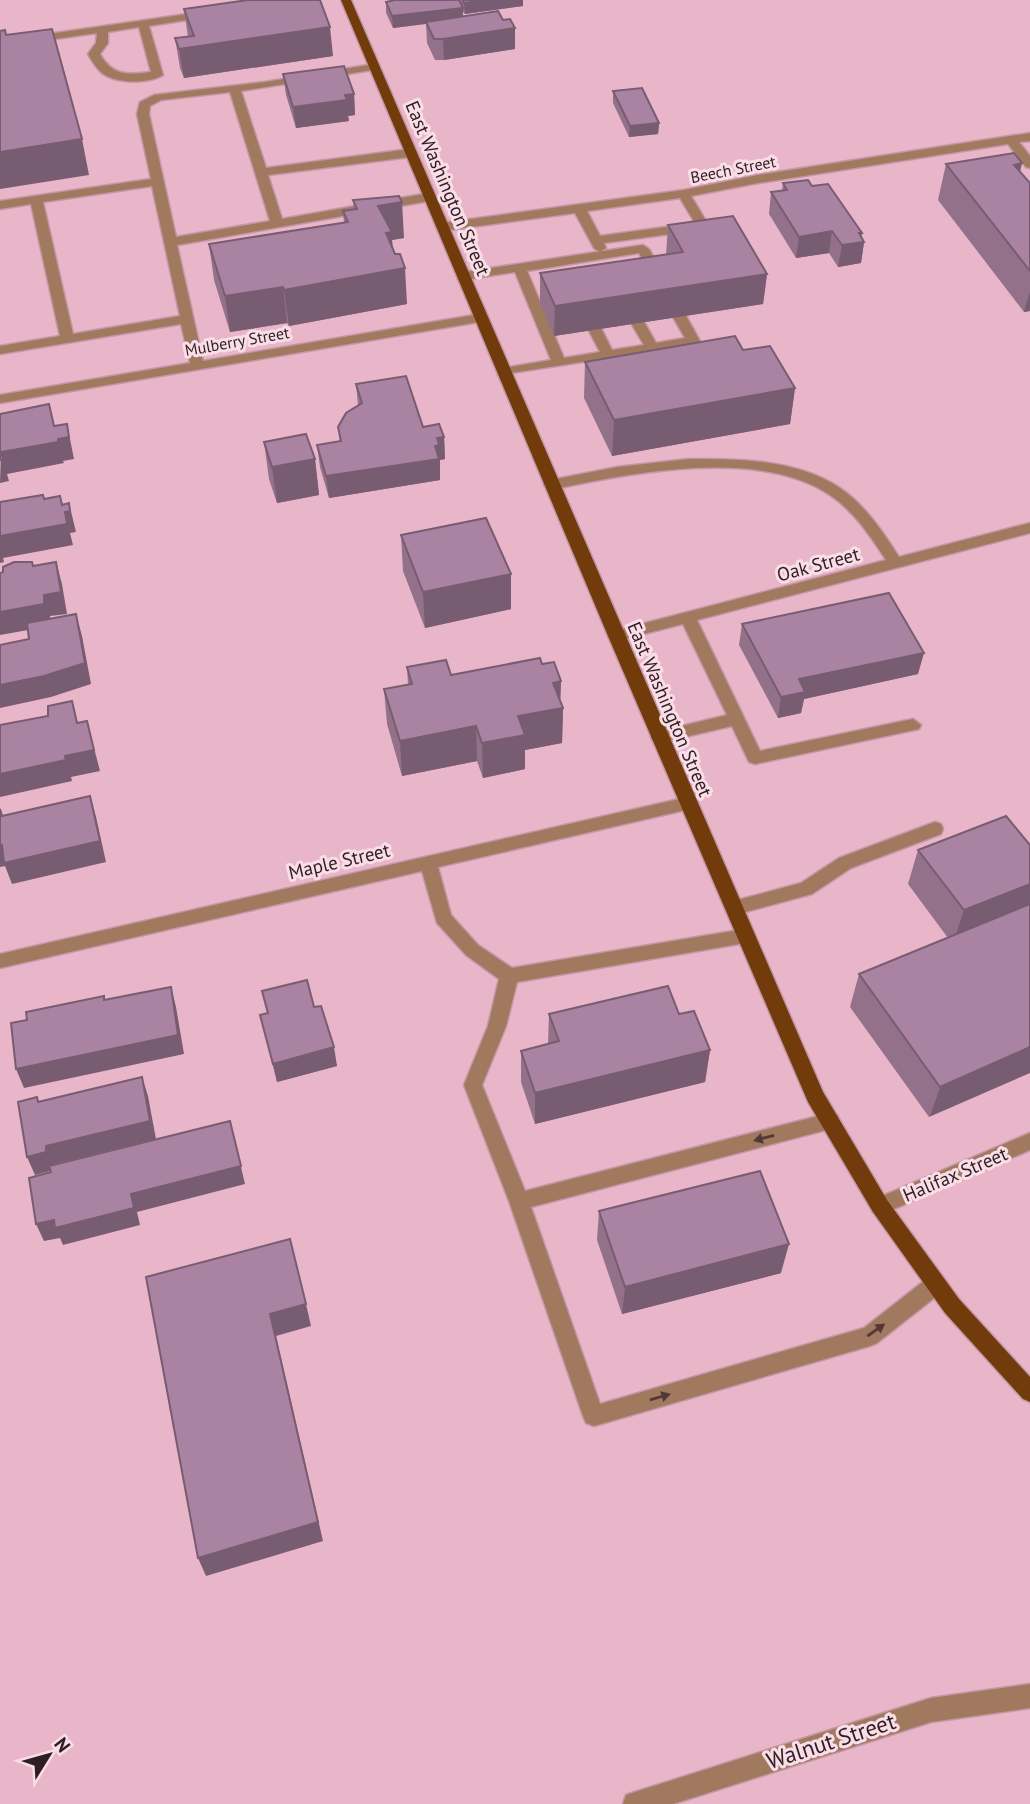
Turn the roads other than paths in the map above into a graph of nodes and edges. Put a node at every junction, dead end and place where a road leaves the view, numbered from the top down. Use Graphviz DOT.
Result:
graph roads {
  1 [pos="199,0"];
  2 [pos="346,0"];
  3 [pos="218,13"];
  4 [pos="205,15"];
  5 [pos="143,23"];
  6 [pos="103,29"];
  7 [pos="0,44"];
  8 [pos="374,67"];
  9 [pos="234,87"];
  10 [pos="1030,137"];
  11 [pos="1011,140"];
  12 [pos="410,153"];
  13 [pos="1030,164"];
  14 [pos="261,172"];
  15 [pos="157,182"];
  16 [pos="684,194"];
  17 [pos="429,197"];
  18 [pos="36,200"];
  19 [pos="0,205"];
  20 [pos="579,208"];
  21 [pos="277,223"];
  22 [pos="442,227"];
  23 [pos="596,240"];
  24 [pos="170,242"];
  25 [pos="607,261"];
  26 [pos="520,268"];
  27 [pos="463,276"];
  28 [pos="662,285"];
  29 [pos="680,317"];
  30 [pos="480,318"];
  31 [pos="187,319"];
  32 [pos="638,323"];
  33 [pos="595,329"];
  34 [pos="67,339"];
  35 [pos="652,348"];
  36 [pos="0,350"];
  37 [pos="607,355"];
  38 [pos="559,363"];
  39 [pos="197,366"];
  40 [pos="503,372"];
  41 [pos="0,399"];
  42 [pos="551,485"];
  43 [pos="1030,528"];
  44 [pos="895,563"];
  45 [pos="688,618"];
  46 [pos="616,636"];
  47 [pos="737,719"];
  48 [pos="913,725"];
  49 [pos="659,737"];
  50 [pos="688,803"];
  51 [pos="935,829"];
  52 [pos="428,862"];
  53 [pos="734,908"];
  54 [pos="745,936"];
  55 [pos="0,961"];
  56 [pos="509,976"];
  57 [pos="830,1121"];
  58 [pos="1030,1142"];
  59 [pos="519,1201"];
  60 [pos="880,1206"];
  61 [pos="936,1284"];
  62 [pos="1030,1392"];
  63 [pos="1030,1696"];
  64 [pos="635,1804"];
  1 -- 4 [label="street"];
  2 -- 8 [label="main road, East Washington Street"];
  3 -- 4 [label="street"];
  4 -- 5 [label="street"];
  5 -- 6 [label="street"];
  5 -- 6 [label="street"];
  6 -- 7 [label="street"];
  8 -- 9 [label="street"];
  8 -- 12 [label="main road, East Washington Street"];
  9 -- 14 [label="street"];
  9 -- 15 [label="street"];
  10 -- 11 [label="street, Beech Street"];
  11 -- 13 [label="street"];
  11 -- 16 [label="street, Beech Street"];
  12 -- 14 [label="street"];
  12 -- 17 [label="main road, East Washington Street"];
  14 -- 21 [label="street"];
  15 -- 18 [label="street"];
  15 -- 24 [label="street"];
  16 -- 20 [label="street, Beech Street"];
  16 -- 23 [label="street"];
  17 -- 21 [label="street"];
  17 -- 22 [label="main road, East Washington Street"];
  18 -- 19 [label="street"];
  18 -- 34 [label="street"];
  20 -- 22 [label="street, Beech Street"];
  20 -- 23 [label="street"];
  21 -- 24 [label="street"];
  22 -- 27 [label="main road, East Washington Street"];
  23 -- 25 [label="street"];
  24 -- 31 [label="street"];
  25 -- 26 [label="street"];
  25 -- 28 [label="street"];
  26 -- 27 [label="street"];
  26 -- 38 [label="street"];
  27 -- 30 [label="main road, East Washington Street"];
  29 -- 35 [label="street"];
  30 -- 39 [label="street, Mulberry Street"];
  30 -- 40 [label="main road, East Washington Street"];
  31 -- 34 [label="street"];
  31 -- 39 [label="street"];
  32 -- 35 [label="street"];
  33 -- 37 [label="street"];
  34 -- 36 [label="street"];
  35 -- 37 [label="street"];
  37 -- 38 [label="street"];
  38 -- 40 [label="street"];
  39 -- 41 [label="street, Mulberry Street"];
  40 -- 42 [label="main road, East Washington Street"];
  42 -- 44 [label="street"];
  42 -- 46 [label="main road, East Washington Street"];
  43 -- 44 [label="street, Oak Street"];
  44 -- 45 [label="street, Oak Street"];
  45 -- 46 [label="street, Oak Street"];
  45 -- 47 [label="street"];
  46 -- 49 [label="main road, East Washington Street"];
  47 -- 48 [label="street"];
  47 -- 49 [label="street"];
  49 -- 50 [label="main road, East Washington Street"];
  50 -- 52 [label="street, Maple Street"];
  50 -- 53 [label="main road, East Washington Street"];
  51 -- 53 [label="street"];
  52 -- 55 [label="street, Maple Street"];
  52 -- 56 [label="street"];
  53 -- 54 [label="main road, East Washington Street"];
  54 -- 56 [label="street"];
  54 -- 57 [label="main road, East Washington Street"];
  56 -- 59 [label="street"];
  57 -- 59 [label="street, one-way"];
  57 -- 60 [label="main road, East Washington Street"];
  58 -- 60 [label="street, Halifax Street"];
  59 -- 61 [label="street, one-way"];
  60 -- 61 [label="main road, East Washington Street"];
  61 -- 62 [label="main road, East Washington Street"];
  63 -- 64 [label="street, Walnut Street"];
}
